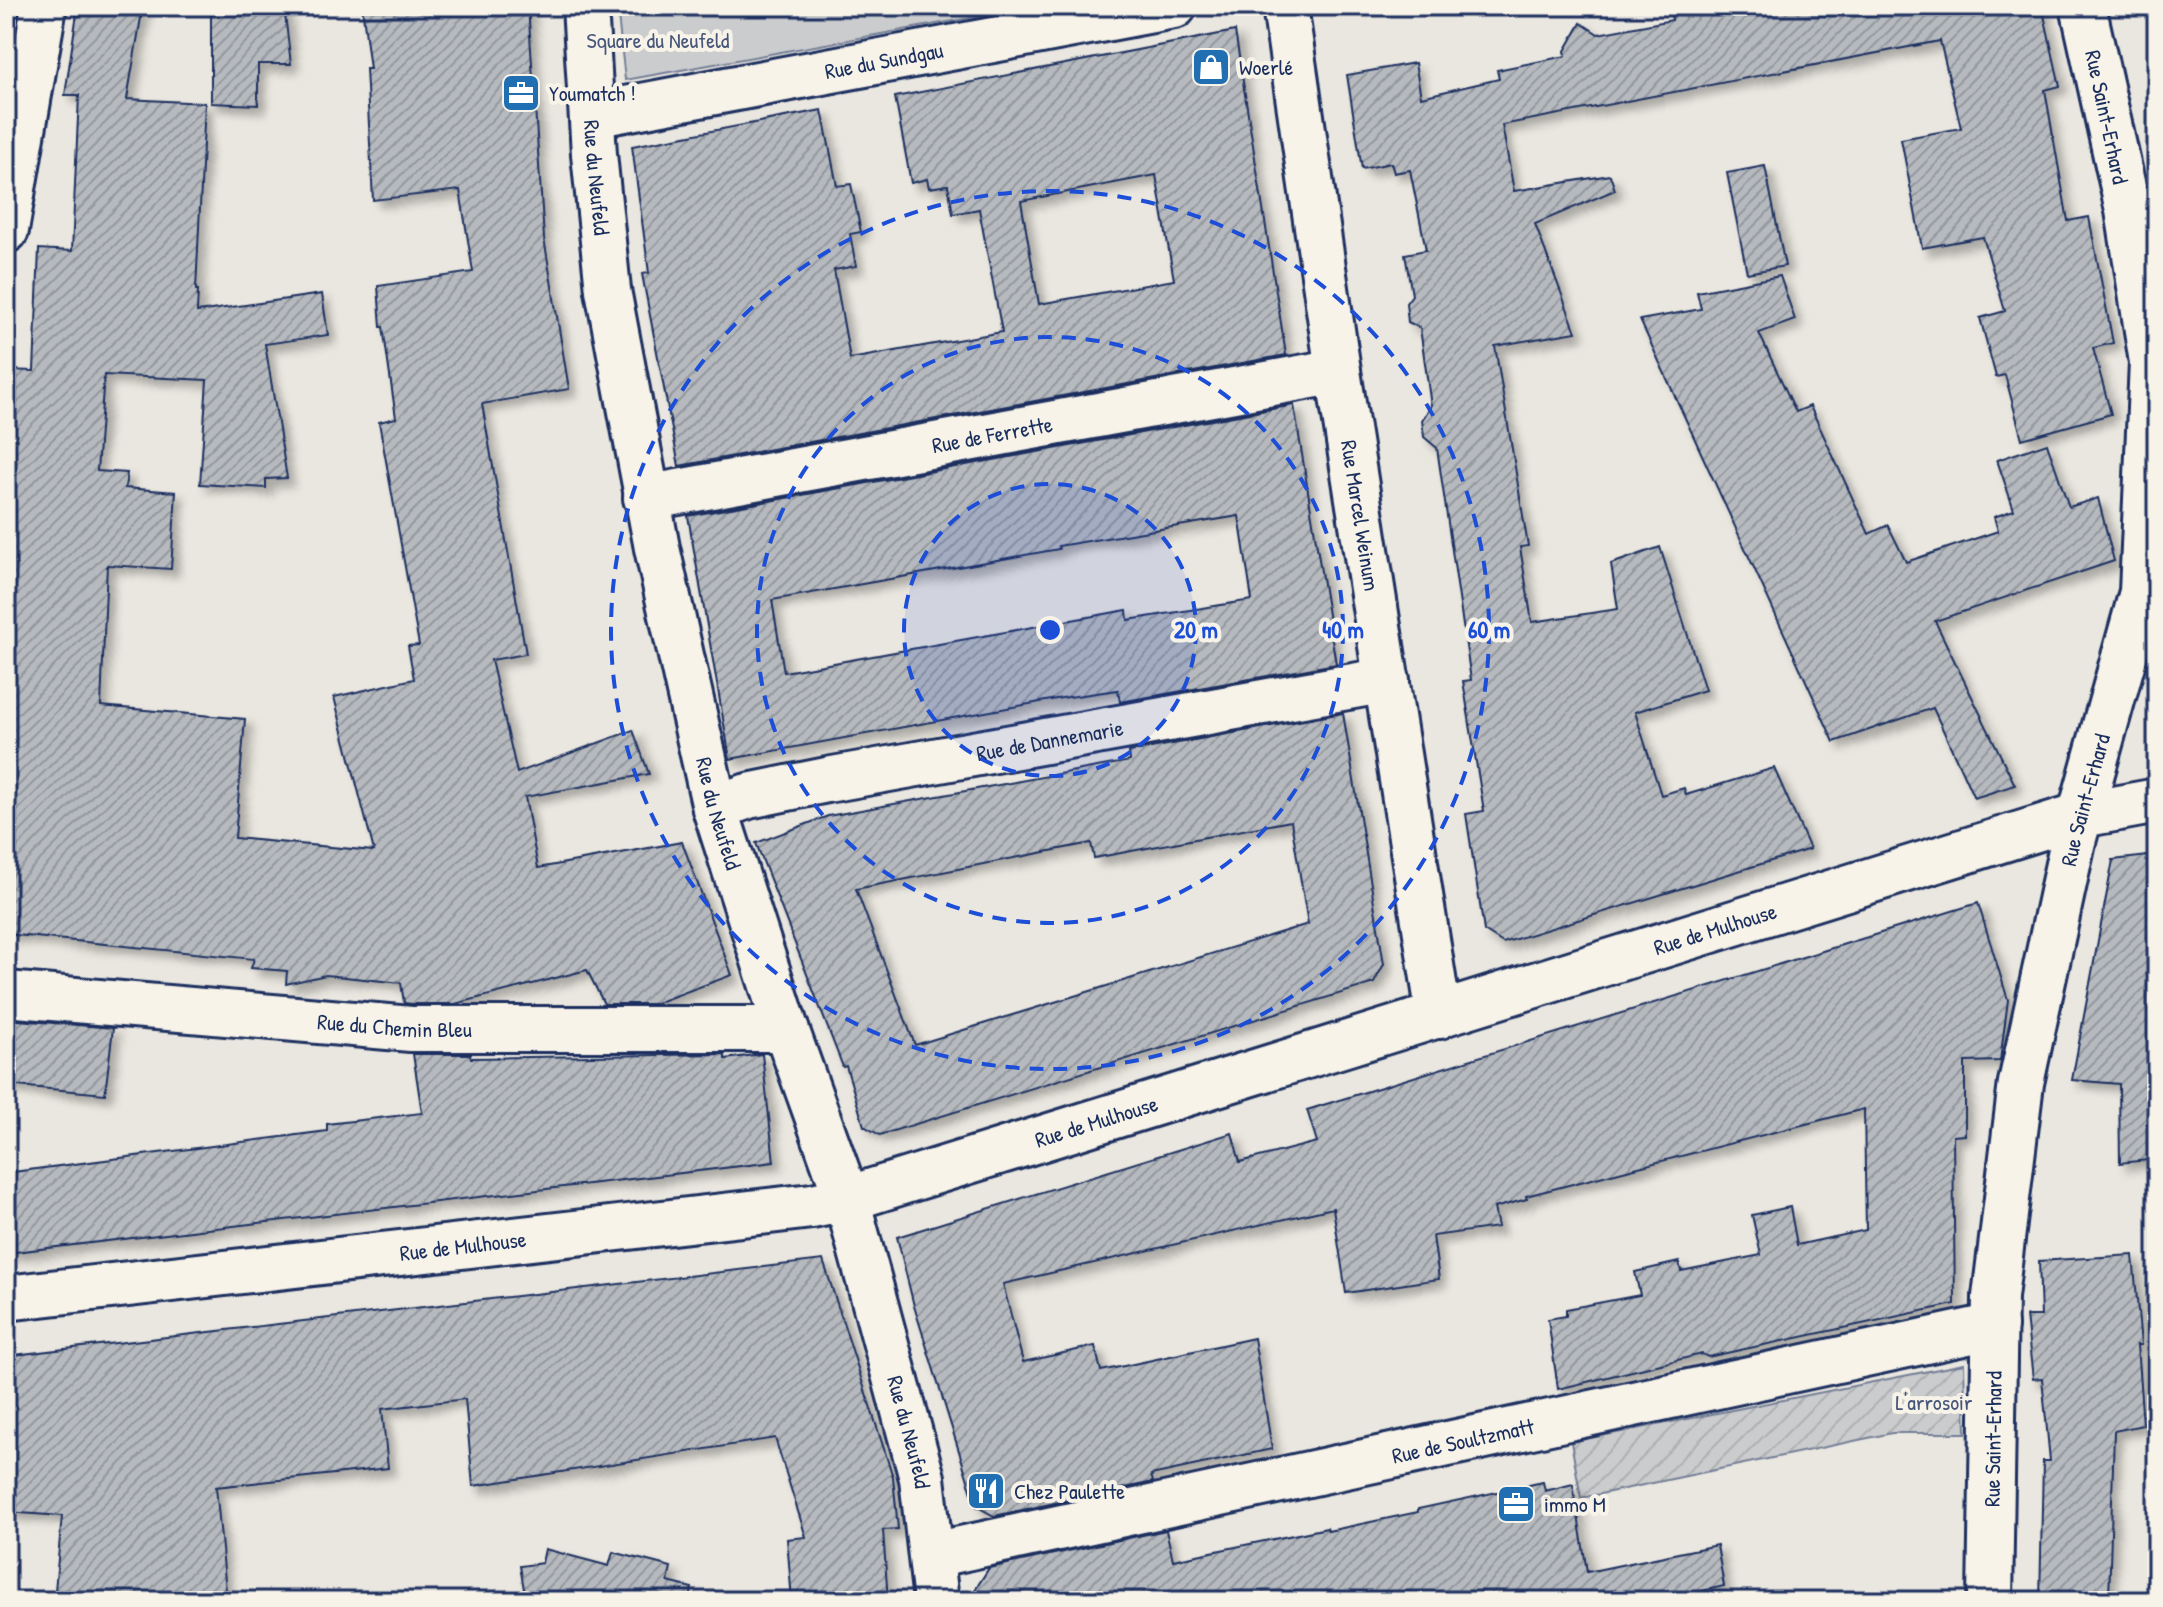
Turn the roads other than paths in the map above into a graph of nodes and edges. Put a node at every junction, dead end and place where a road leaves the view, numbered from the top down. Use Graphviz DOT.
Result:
graph roads {
  1 [pos="44,6"];
  2 [pos="585,6"];
  3 [pos="1174,6"];
  4 [pos="2083,6"];
  5 [pos="1293,8"];
  6 [pos="593,115"];
  7 [pos="6,230"];
  8 [pos="1338,371"];
  9 [pos="646,498"];
  10 [pos="1387,680"];
  11 [pos="2157,801"];
  12 [pos="715,808"];
  13 [pos="2081,815"];
  14 [pos="6,994"];
  15 [pos="1439,1016"];
  16 [pos="786,1029"];
  17 [pos="847,1199"];
  18 [pos="6,1298"];
  19 [pos="1995,1326"];
  20 [pos="933,1555"];
  21 [pos="936,1601"];
  22 [pos="1990,1601"];
  1 -- 7 [label="street"];
  2 -- 6 [label="street, Rue du Neufeld"];
  3 -- 6 [label="street, Rue du Sundgau"];
  4 -- 13 [label="street, Rue Saint-Erhard"];
  5 -- 8 [label="street, Rue Marcel Weinum"];
  6 -- 9 [label="street, Rue du Neufeld"];
  8 -- 9 [label="street, Rue de Ferrette"];
  8 -- 10 [label="street, Rue Marcel Weinum"];
  9 -- 12 [label="street, Rue du Neufeld"];
  10 -- 12 [label="street, Rue de Dannemarie"];
  10 -- 15 [label="street, Rue Marcel Weinum"];
  11 -- 13 [label="street, Rue de Mulhouse"];
  12 -- 16 [label="street, Rue du Neufeld"];
  13 -- 15 [label="street, Rue de Mulhouse"];
  13 -- 19 [label="street, Rue Saint-Erhard"];
  14 -- 16 [label="street, Rue du Chemin Bleu"];
  15 -- 17 [label="street, Rue de Mulhouse"];
  16 -- 17 [label="street, Rue du Neufeld"];
  17 -- 18 [label="street, Rue de Mulhouse"];
  17 -- 20 [label="street, Rue du Neufeld"];
  19 -- 20 [label="street, Rue de Soultzmatt"];
  19 -- 22 [label="street, Rue Saint-Erhard"];
  20 -- 21 [label="street, Rue du Neufeld"];
}
